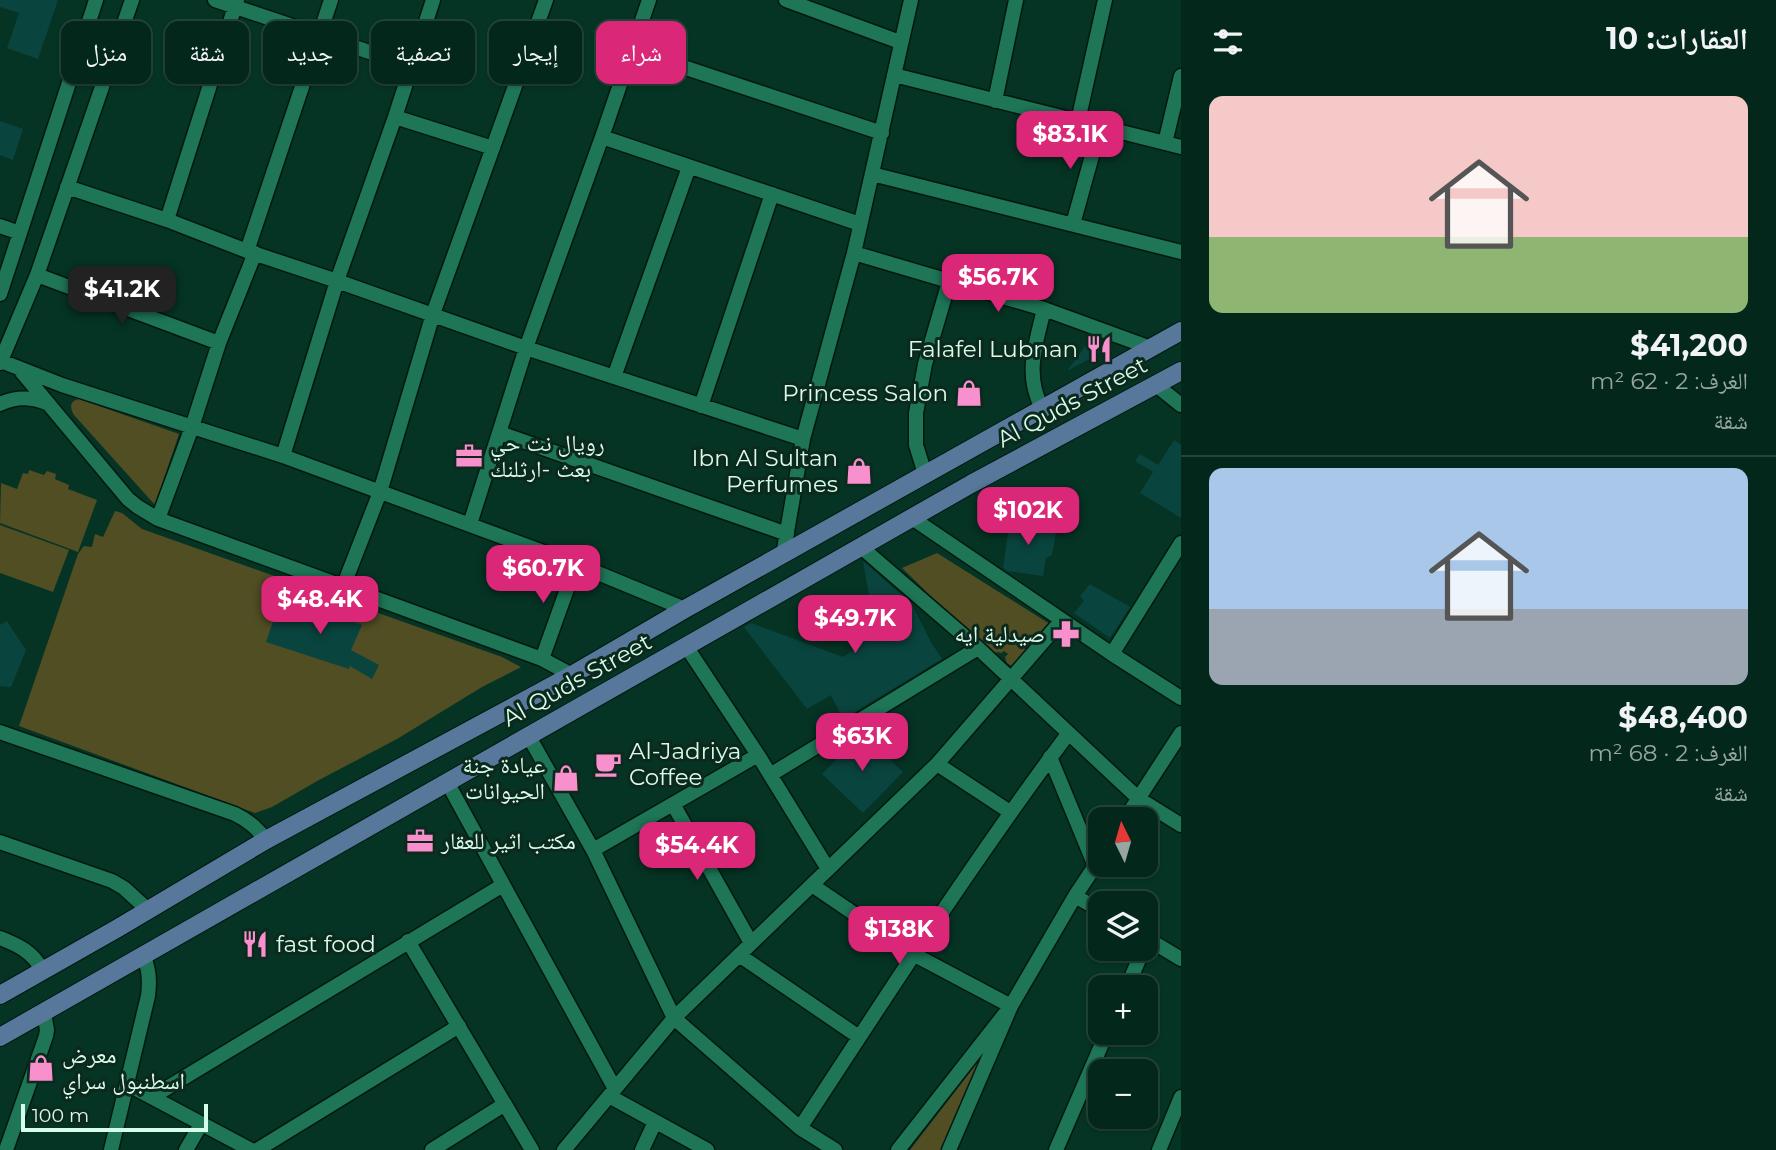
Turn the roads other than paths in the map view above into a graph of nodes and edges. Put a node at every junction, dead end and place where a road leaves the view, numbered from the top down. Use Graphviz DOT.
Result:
graph roads {
  1 [pos="96,0"];
  2 [pos="132,0"];
  3 [pos="215,0"];
  4 [pos="331,0"];
  5 [pos="433,0"];
  6 [pos="546,0"];
  7 [pos="649,0"];
  8 [pos="788,0"];
  9 [pos="911,0"];
  10 [pos="1016,0"];
  11 [pos="1105,0"];
  12 [pos="236,4"];
  13 [pos="282,21"];
  14 [pos="324,21"];
  15 [pos="426,21"];
  16 [pos="642,21"];
  17 [pos="900,42"];
  18 [pos="686,68"];
  19 [pos="894,75"];
  20 [pos="1181,76"];
  21 [pos="304,84"];
  22 [pos="405,84"];
  23 [pos="620,84"];
  24 [pos="995,101"];
  25 [pos="395,117"];
  26 [pos="1078,121"];
  27 [pos="1100,127"];
  28 [pos="882,133"];
  29 [pos="602,137"];
  30 [pos="1166,143"];
  31 [pos="1181,147"];
  32 [pos="493,148"];
  33 [pos="689,167"];
  34 [pos="872,173"];
  35 [pos="67,187"];
  36 [pos="772,194"];
  37 [pos="167,220"];
  38 [pos="860,224"];
  39 [pos="1073,224"];
  40 [pos="0,226"];
  41 [pos="20,233"];
  42 [pos="251,252"];
  43 [pos="855,253"];
  44 [pos="1181,253"];
  45 [pos="37,275"];
  46 [pos="337,281"];
  47 [pos="949,282"];
  48 [pos="0,294"];
  49 [pos="1044,309"];
  50 [pos="433,314"];
  51 [pos="1181,331"];
  52 [pos="219,343"];
  53 [pos="526,348"];
  54 [pos="1151,348"];
  55 [pos="0,362"];
  56 [pos="18,367"];
  57 [pos="1181,371"];
  58 [pos="614,377"];
  59 [pos="62,385"];
  60 [pos="1156,385"];
  61 [pos="48,402"];
  62 [pos="0,404"];
  63 [pos="1181,404"];
  64 [pos="701,406"];
  65 [pos="1042,408"];
  66 [pos="192,427"];
  67 [pos="500,433"];
  68 [pos="803,439"];
  69 [pos="283,456"];
  70 [pos="955,457"];
  71 [pos="925,474"];
  72 [pos="971,484"];
  73 [pos="380,492"];
  74 [pos="912,518"];
  75 [pos="158,519"];
  76 [pos="470,524"];
  77 [pos="787,534"];
  78 [pos="1181,543"];
  79 [pos="860,547"];
  80 [pos="783,555"];
  81 [pos="576,564"];
  82 [pos="343,587"];
  83 [pos="685,609"];
  84 [pos="1062,620"];
  85 [pos="686,646"];
  86 [pos="978,648"];
  87 [pos="1112,654"];
  88 [pos="542,659"];
  89 [pos="572,675"];
  90 [pos="1011,678"];
  91 [pos="1181,698"];
  92 [pos="0,732"];
  93 [pos="1181,733"];
  94 [pos="1068,734"];
  95 [pos="528,735"];
  96 [pos="758,755"];
  97 [pos="1050,757"];
  98 [pos="937,764"];
  99 [pos="770,775"];
  100 [pos="447,782"];
  101 [pos="1139,799"];
  102 [pos="673,804"];
  103 [pos="1133,807"];
  104 [pos="1010,812"];
  105 [pos="1181,825"];
  106 [pos="267,840"];
  107 [pos="1088,840"];
  108 [pos="0,842"];
  109 [pos="593,850"];
  110 [pos="828,869"];
  111 [pos="1088,877"];
  112 [pos="503,885"];
  113 [pos="812,885"];
  114 [pos="1075,896"];
  115 [pos="1088,904"];
  116 [pos="148,910"];
  117 [pos="0,938"];
  118 [pos="408,941"];
  119 [pos="751,943"];
  120 [pos="1158,948"];
  121 [pos="143,954"];
  122 [pos="913,954"];
  123 [pos="739,955"];
  124 [pos="1181,959"];
  125 [pos="41,970"];
  126 [pos="0,995"];
  127 [pos="1011,1006"];
  128 [pos="44,1013"];
  129 [pos="674,1018"];
  130 [pos="458,1026"];
  131 [pos="0,1037"];
  132 [pos="859,1037"];
  133 [pos="1101,1045"];
  134 [pos="127,1084"];
  135 [pos="612,1093"];
  136 [pos="152,1097"];
  137 [pos="1181,1097"];
  138 [pos="505,1104"];
  139 [pos="655,1122"];
  140 [pos="201,1124"];
  141 [pos="800,1128"];
  142 [pos="6,1150"];
  143 [pos="111,1150"];
  144 [pos="187,1150"];
  145 [pos="251,1150"];
  146 [pos="257,1150"];
  147 [pos="432,1150"];
  148 [pos="532,1150"];
  149 [pos="565,1150"];
  150 [pos="642,1150"];
  151 [pos="707,1150"];
  152 [pos="835,1150"];
  153 [pos="898,1150"];
  154 [pos="949,1150"];
  155 [pos="1056,1150"];
  156 [pos="1158,1150"];
  1 -- 41 [label="street"];
  2 -- 35 [label="street"];
  3 -- 12 [label="street"];
  4 -- 14 [label="street"];
  5 -- 15 [label="street"];
  6 -- 32 [label="street"];
  7 -- 16 [label="street"];
  8 -- 17 [label="street"];
  9 -- 17 [label="street"];
  10 -- 24 [label="street"];
  11 -- 26 [label="street"];
  12 -- 13 [label="street"];
  12 -- 37 [label="street"];
  17 -- 19 [label="street"];
  18 -- 28 [label="street"];
  19 -- 24 [label="street"];
  19 -- 28 [label="street"];
  20 -- 30 [label="street"];
  21 -- 42 [label="street"];
  22 -- 25 [label="street"];
  23 -- 29 [label="street"];
  24 -- 26 [label="street"];
  25 -- 32 [label="street"];
  25 -- 46 [label="street"];
  26 -- 27 [label="street"];
  27 -- 30 [label="street"];
  27 -- 39 [label="street"];
  28 -- 34 [label="street"];
  29 -- 33 [label="street"];
  29 -- 53 [label="street"];
  30 -- 31 [label="street"];
  32 -- 50 [label="street"];
  33 -- 36 [label="street"];
  33 -- 58 [label="street"];
  34 -- 38 [label="street"];
  34 -- 39 [label="street"];
  35 -- 37 [label="street"];
  35 -- 45 [label="street"];
  36 -- 38 [label="street"];
  36 -- 64 [label="street"];
  37 -- 42 [label="street"];
  38 -- 43 [label="street"];
  39 -- 44 [label="street"];
  40 -- 41 [label="street"];
  41 -- 48 [label="street"];
  42 -- 46 [label="street"];
  42 -- 52 [label="street"];
  43 -- 47 [label="street"];
  43 -- 68 [label="street"];
  45 -- 52 [label="street"];
  45 -- 55 [label="street"];
  46 -- 50 [label="street"];
  46 -- 69 [label="street"];
  47 -- 49 [label="street"];
  47 -- 71 [label="street"];
  49 -- 54 [label="street"];
  49 -- 65 [label="street"];
  50 -- 53 [label="street"];
  50 -- 73 [label="street"];
  51 -- 54 [label="main road, Al Quds Street"];
  52 -- 66 [label="street"];
  53 -- 58 [label="street"];
  53 -- 67 [label="street"];
  54 -- 65 [label="main road, Al Quds Street"];
  55 -- 56 [label="street"];
  56 -- 59 [label="street"];
  56 -- 61 [label="street"];
  57 -- 60 [label="main road, Al Quds Street"];
  58 -- 64 [label="street"];
  59 -- 61 [label="street"];
  59 -- 66 [label="street"];
  60 -- 63 [label="street"];
  60 -- 72 [label="main road, Al Quds Street"];
  61 -- 62 [label="street"];
  61 -- 75 [label="street"];
  64 -- 68 [label="street"];
  65 -- 70 [label="main road, Al Quds Street"];
  66 -- 69 [label="street"];
  66 -- 75 [label="street"];
  67 -- 76 [label="street"];
  67 -- 77 [label="street"];
  68 -- 77 [label="street"];
  69 -- 73 [label="street"];
  70 -- 71 [label="main road, Al Quds Street"];
  70 -- 72 [label="main road"];
  71 -- 80 [label="main road, Al Quds Street"];
  72 -- 74 [label="main road, Al Quds Street"];
  73 -- 76 [label="street"];
  73 -- 82 [label="street"];
  74 -- 79 [label="main road, Al Quds Street"];
  74 -- 84 [label="street"];
  75 -- 82 [label="street"];
  76 -- 81 [label="street"];
  77 -- 80 [label="street"];
  78 -- 87 [label="street"];
  79 -- 85 [label="main road, Al Quds Street"];
  79 -- 86 [label="street"];
  80 -- 83 [label="main road, Al Quds Street"];
  81 -- 83 [label="street"];
  81 -- 88 [label="street"];
  82 -- 88 [label="street"];
  83 -- 89 [label="main road, Al Quds Street"];
  84 -- 87 [label="street"];
  84 -- 90 [label="street"];
  85 -- 95 [label="main road, Al Quds Street"];
  85 -- 96 [label="street"];
  86 -- 90 [label="street"];
  86 -- 99 [label="street"];
  87 -- 91 [label="street"];
  88 -- 89 [label="street"];
  89 -- 106 [label="main road, Al Quds Street"];
  90 -- 94 [label="street"];
  90 -- 98 [label="street"];
  92 -- 106 [label="street"];
  93 -- 101 [label="street"];
  94 -- 97 [label="street"];
  94 -- 101 [label="street"];
  95 -- 100 [label="main road, Al Quds Street"];
  95 -- 109 [label="street"];
  96 -- 99 [label="street"];
  96 -- 102 [label="street"];
  97 -- 104 [label="street"];
  97 -- 107 [label="street"];
  98 -- 104 [label="street"];
  98 -- 110 [label="street"];
  99 -- 110 [label="street"];
  100 -- 112 [label="street"];
  100 -- 121 [label="main road, Al Quds Street"];
  101 -- 103 [label="street"];
  101 -- 105 [label="street"];
  102 -- 109 [label="street"];
  102 -- 119 [label="street"];
  104 -- 122 [label="street"];
  106 -- 116 [label="main road, Al Quds Street"];
  108 -- 116 [label="street"];
  109 -- 129 [label="street"];
  110 -- 113 [label="street"];
  111 -- 114 [label="street"];
  112 -- 118 [label="street"];
  112 -- 135 [label="street"];
  113 -- 119 [label="street"];
  113 -- 122 [label="street"];
  114 -- 115 [label="street"];
  114 -- 127 [label="street"];
  116 -- 125 [label="main road, Al Quds Street"];
  117 -- 125 [label="street"];
  118 -- 130 [label="street"];
  118 -- 136 [label="street"];
  119 -- 123 [label="street"];
  120 -- 124 [label="street"];
  121 -- 128 [label="main road, Al Quds Street"];
  121 -- 134 [label="street"];
  122 -- 127 [label="street"];
  122 -- 132 [label="street"];
  123 -- 129 [label="street"];
  123 -- 132 [label="street"];
  125 -- 126 [label="main road, Al Quds Street"];
  127 -- 153 [label="street"];
  127 -- 154 [label="street"];
  128 -- 131 [label="main road, Al Quds Street"];
  128 -- 142 [label="street"];
  129 -- 135 [label="street"];
  129 -- 141 [label="street"];
  130 -- 138 [label="street"];
  130 -- 146 [label="street"];
  132 -- 141 [label="street"];
  133 -- 155 [label="street"];
  134 -- 136 [label="street"];
  134 -- 143 [label="street"];
  135 -- 139 [label="street"];
  135 -- 149 [label="street"];
  136 -- 140 [label="street"];
  137 -- 156 [label="street"];
  138 -- 147 [label="street"];
  138 -- 148 [label="street"];
  139 -- 150 [label="street"];
  139 -- 151 [label="street"];
  140 -- 144 [label="street"];
  140 -- 145 [label="street"];
  141 -- 152 [label="street"];
}
